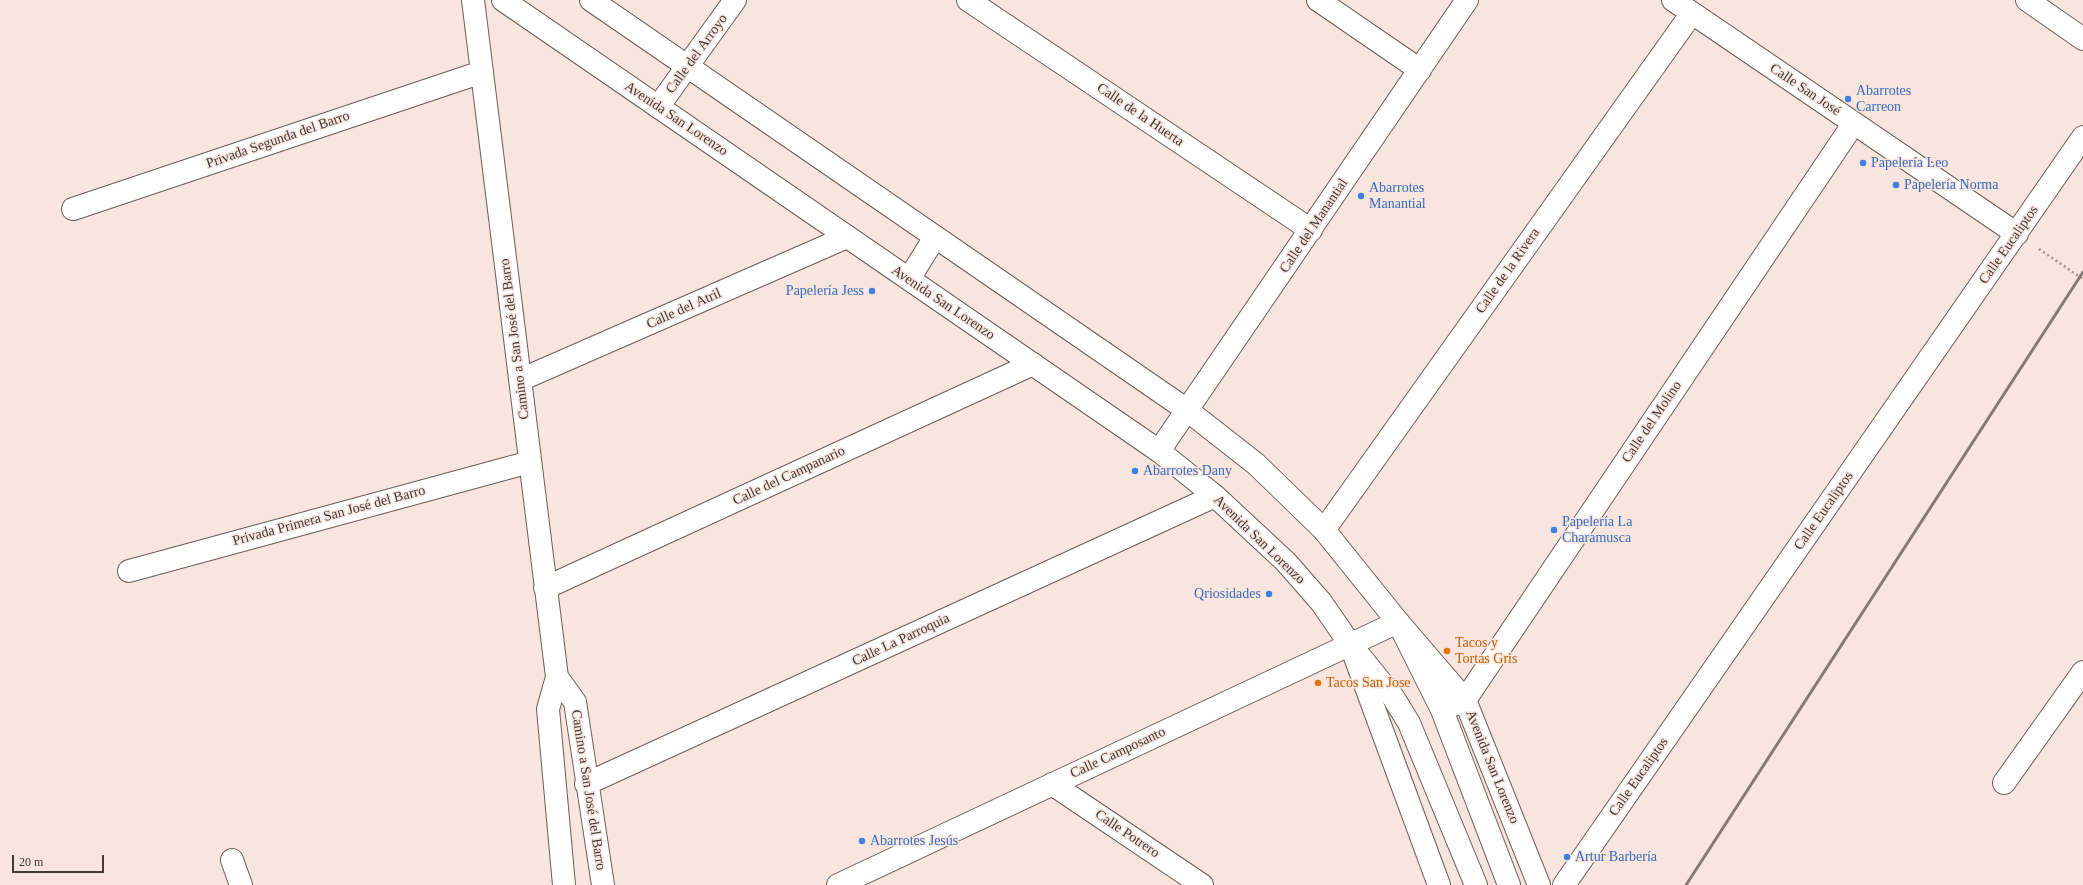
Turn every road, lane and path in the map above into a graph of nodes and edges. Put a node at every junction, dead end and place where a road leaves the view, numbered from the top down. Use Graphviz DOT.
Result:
graph roads {
  1 [pos="473,0"];
  2 [pos="503,0"];
  3 [pos="591,0"];
  4 [pos="735,0"];
  5 [pos="968,0"];
  6 [pos="1318,0"];
  7 [pos="1468,0"];
  8 [pos="1673,0"];
  9 [pos="2027,0"];
  10 [pos="1692,13"];
  11 [pos="2083,39"];
  12 [pos="687,66"];
  13 [pos="1420,70"];
  14 [pos="482,72"];
  15 [pos="658,107"];
  16 [pos="1854,123"];
  17 [pos="2083,136"];
  18 [pos="73,209"];
  19 [pos="1311,230"];
  20 [pos="2017,234"];
  21 [pos="847,237"];
  22 [pos="936,237"];
  23 [pos="909,279"];
  24 [pos="2083,279"];
  25 [pos="1033,364"];
  26 [pos="520,380"];
  27 [pos="1188,410"];
  28 [pos="1159,451"];
  29 [pos="530,462"];
  30 [pos="1215,496"];
  31 [pos="1324,530"];
  32 [pos="129,571"];
  33 [pos="545,588"];
  34 [pos="1398,622"];
  35 [pos="1350,644"];
  36 [pos="2083,672"];
  37 [pos="557,677"];
  38 [pos="1465,700"];
  39 [pos="1442,710"];
  40 [pos="2004,783"];
  41 [pos="586,784"];
  42 [pos="1052,784"];
  43 [pos="232,860"];
  44 [pos="850,883"];
  45 [pos="241,885"];
  46 [pos="564,885"];
  47 [pos="602,885"];
  48 [pos="1202,885"];
  49 [pos="1439,885"];
  50 [pos="1476,885"];
  51 [pos="1509,885"];
  52 [pos="1539,885"];
  53 [pos="1564,885"];
  1 -- 14 [label="street, Camino a San José del Barro"];
  2 -- 15 [label="street, Avenida San Lorenzo"];
  3 -- 12 [label="street, Avenida San Lorenzo"];
  4 -- 12 [label="street, Calle del Arroyo"];
  5 -- 19 [label="street, Calle de la Huerta"];
  6 -- 13 [label="street"];
  7 -- 13 [label="street, Calle del Manantial"];
  8 -- 10 [label="street, Calle San José"];
  9 -- 11 [label="street"];
  10 -- 16 [label="street, Calle San José"];
  10 -- 31 [label="street, Calle de la Rivera"];
  12 -- 15 [label="street, Calle del Arroyo"];
  12 -- 22 [label="street, Avenida San Lorenzo"];
  13 -- 19 [label="street, Calle del Manantial"];
  14 -- 18 [label="street, Privada Segunda del Barro"];
  14 -- 26 [label="street, Camino a San José del Barro"];
  15 -- 21 [label="street, Avenida San Lorenzo"];
  16 -- 20 [label="street, Calle San José"];
  16 -- 38 [label="street, Calle del Molino"];
  17 -- 20 [label="street, Calle Eucaliptos"];
  19 -- 27 [label="street, Calle del Manantial"];
  20 -- 24 [label="path"];
  20 -- 53 [label="street, Calle Eucaliptos"];
  21 -- 23 [label="street, Avenida San Lorenzo"];
  21 -- 26 [label="street, Calle del Atril"];
  22 -- 23 [label="street"];
  22 -- 27 [label="street, Avenida San Lorenzo"];
  23 -- 25 [label="street, Avenida San Lorenzo"];
  25 -- 28 [label="street, Avenida San Lorenzo"];
  25 -- 33 [label="street, Calle del Campanario"];
  26 -- 29 [label="street, Camino a San José del Barro"];
  27 -- 28 [label="street, Calle del Manantial"];
  27 -- 31 [label="street, Avenida San Lorenzo"];
  28 -- 30 [label="street, Avenida San Lorenzo"];
  29 -- 32 [label="street, Privada Primera San José del Barro"];
  29 -- 33 [label="street, Camino a San José del Barro"];
  30 -- 35 [label="street, Avenida San Lorenzo"];
  30 -- 41 [label="street, Calle La Parroquia"];
  31 -- 34 [label="street, Avenida San Lorenzo"];
  33 -- 37 [label="street, Camino a San José del Barro"];
  34 -- 35 [label="street, Calle Camposanto"];
  34 -- 38 [label="street, Avenida San Lorenzo"];
  34 -- 39 [label="street, Avenida San Lorenzo"];
  35 -- 42 [label="street, Calle Camposanto"];
  35 -- 49 [label="street, Avenida San Lorenzo"];
  35 -- 50 [label="street, Avenida San Lorenzo"];
  36 -- 40 [label="street"];
  37 -- 41 [label="street, Camino a San José del Barro"];
  37 -- 46 [label="street, Camino a San José del Barro"];
  38 -- 39 [label="street"];
  38 -- 52 [label="street, Avenida San Lorenzo"];
  39 -- 51 [label="street, Avenida San Lorenzo"];
  41 -- 47 [label="street, Camino a San José del Barro"];
  42 -- 44 [label="street, Calle Camposanto"];
  42 -- 48 [label="street, Calle Potrero"];
  43 -- 45 [label="street"];
}
